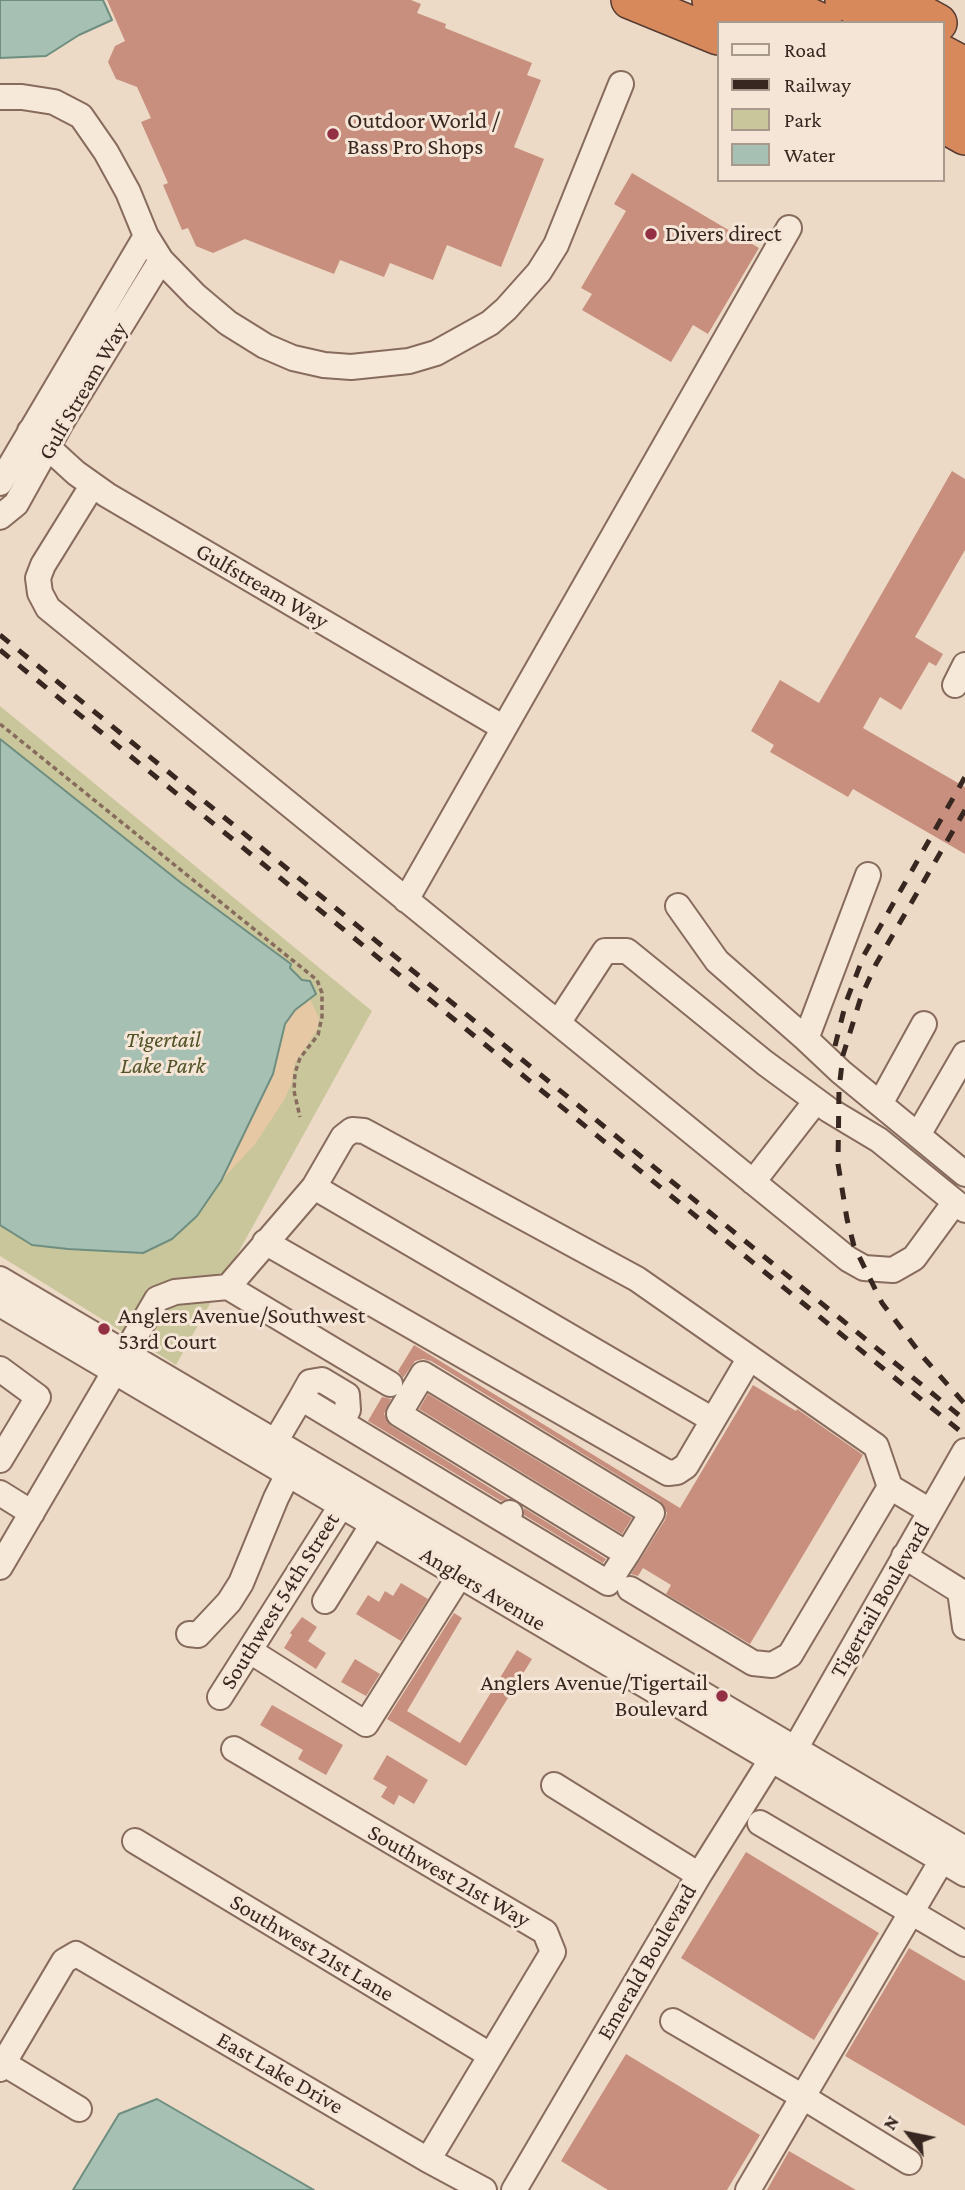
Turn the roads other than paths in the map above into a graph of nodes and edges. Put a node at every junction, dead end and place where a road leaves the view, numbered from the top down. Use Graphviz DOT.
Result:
graph roads {
  1 [pos="631,0"];
  2 [pos="710,0"];
  3 [pos="772,0"];
  4 [pos="844,0"];
  5 [pos="896,0"];
  6 [pos="755,21"];
  7 [pos="819,21"];
  8 [pos="882,21"];
  9 [pos="934,21"];
  10 [pos="944,26"];
  11 [pos="716,35"];
  12 [pos="965,38"];
  13 [pos="944,55"];
  14 [pos="965,66"];
  15 [pos="621,85"];
  16 [pos="944,90"];
  17 [pos="0,97"];
  18 [pos="965,102"];
  19 [pos="944,126"];
  20 [pos="965,136"];
  21 [pos="789,228"];
  22 [pos="146,236"];
  23 [pos="161,260"];
  24 [pos="39,439"];
  25 [pos="0,483"];
  26 [pos="92,486"];
  27 [pos="0,517"];
  28 [pos="504,728"];
  29 [pos="868,875"];
  30 [pos="406,900"];
  31 [pos="678,906"];
  32 [pos="558,1023"];
  33 [pos="924,1024"];
  34 [pos="806,1039"];
  35 [pos="965,1054"];
  36 [pos="816,1101"];
  37 [pos="880,1104"];
  38 [pos="918,1135"];
  39 [pos="965,1174"];
  40 [pos="753,1182"];
  41 [pos="314,1187"];
  42 [pos="960,1206"];
  43 [pos="265,1242"];
  44 [pos="0,1279"];
  45 [pos="228,1287"];
  46 [pos="0,1304"];
  47 [pos="749,1359"];
  48 [pos="121,1363"];
  49 [pos="0,1369"];
  50 [pos="390,1384"];
  51 [pos="713,1420"];
  52 [pos="275,1442"];
  53 [pos="965,1451"];
  54 [pos="0,1460"];
  55 [pos="288,1474"];
  56 [pos="890,1487"];
  57 [pos="0,1493"];
  58 [pos="341,1506"];
  59 [pos="930,1511"];
  60 [pos="32,1513"];
  61 [pos="373,1524"];
  62 [pos="627,1554"];
  63 [pos="904,1556"];
  64 [pos="0,1567"];
  65 [pos="460,1575"];
  66 [pos="962,1587"];
  67 [pos="630,1589"];
  68 [pos="325,1601"];
  69 [pos="965,1627"];
  70 [pos="189,1634"];
  71 [pos="250,1651"];
  72 [pos="220,1697"];
  73 [pos="234,1749"];
  74 [pos="795,1749"];
  75 [pos="771,1760"];
  76 [pos="554,1785"];
  77 [pos="760,1823"];
  78 [pos="135,1841"];
  79 [pos="965,1849"];
  80 [pos="942,1860"];
  81 [pos="965,1874"];
  82 [pos="699,1875"];
  83 [pos="910,1913"];
  84 [pos="965,1944"];
  85 [pos="673,2021"];
  86 [pos="490,2055"];
  87 [pos="2,2066"];
  88 [pos="803,2097"];
  89 [pos="79,2109"];
  90 [pos="428,2160"];
  91 [pos="909,2162"];
  92 [pos="484,2190"];
  93 [pos="514,2190"];
  94 [pos="748,2190"];
  1 -- 11 [label="highway"];
  2 -- 6 [label="highway"];
  3 -- 7 [label="highway"];
  4 -- 8 [label="highway"];
  5 -- 9 [label="highway"];
  10 -- 12 [label="highway"];
  13 -- 14 [label="highway"];
  15 -- 23 [label="street"];
  16 -- 18 [label="highway"];
  17 -- 22 [label="street"];
  19 -- 20 [label="highway"];
  21 -- 28 [label="street"];
  22 -- 23 [label="street"];
  22 -- 24 [label="street, Gulf Stream Way"];
  23 -- 24 [label="street, Gulf Stream Way"];
  24 -- 25 [label="street, Gulf Stream Way"];
  24 -- 26 [label="street, Gulfstream Way"];
  24 -- 27 [label="street, Gulf Stream Way"];
  26 -- 28 [label="street, Gulfstream Way"];
  26 -- 30 [label="street"];
  28 -- 30 [label="street"];
  29 -- 34 [label="street"];
  30 -- 32 [label="street"];
  31 -- 34 [label="street"];
  32 -- 36 [label="street"];
  32 -- 40 [label="street"];
  33 -- 37 [label="street"];
  34 -- 37 [label="street"];
  35 -- 38 [label="street"];
  36 -- 40 [label="street"];
  36 -- 42 [label="street"];
  37 -- 38 [label="street"];
  38 -- 39 [label="street"];
  40 -- 42 [label="street"];
  41 -- 43 [label="street"];
  41 -- 47 [label="street"];
  41 -- 51 [label="street"];
  43 -- 45 [label="street"];
  43 -- 51 [label="street"];
  44 -- 48 [label="street, Anglers Avenue"];
  45 -- 48 [label="street"];
  45 -- 50 [label="street"];
  46 -- 48 [label="street, Anglers Avenue"];
  47 -- 51 [label="street"];
  47 -- 56 [label="street"];
  48 -- 52 [label="street, Anglers Avenue"];
  48 -- 55 [label="street, Anglers Avenue"];
  48 -- 60 [label="street"];
  49 -- 54 [label="street"];
  52 -- 62 [label="street"];
  52 -- 74 [label="street, Anglers Avenue"];
  53 -- 59 [label="street, Tigertail Boulevard"];
  55 -- 58 [label="street, Anglers Avenue"];
  55 -- 70 [label="street"];
  56 -- 59 [label="street"];
  56 -- 67 [label="street"];
  57 -- 60 [label="street"];
  58 -- 61 [label="street, Anglers Avenue"];
  58 -- 71 [label="street, Southwest 54th Street"];
  59 -- 63 [label="street, Tigertail Boulevard"];
  60 -- 64 [label="street"];
  61 -- 65 [label="street, Anglers Avenue"];
  61 -- 68 [label="street"];
  62 -- 62 [label="street"];
  63 -- 66 [label="street"];
  63 -- 74 [label="street, Tigertail Boulevard"];
  65 -- 71 [label="street"];
  65 -- 75 [label="street, Anglers Avenue"];
  66 -- 69 [label="street"];
  71 -- 72 [label="street, Southwest 54th Street"];
  73 -- 86 [label="street, Southwest 21st Way"];
  74 -- 75 [label="street"];
  74 -- 79 [label="street, Anglers Avenue"];
  75 -- 80 [label="street, Anglers Avenue"];
  75 -- 82 [label="street, Emerald Boulevard"];
  76 -- 82 [label="street"];
  77 -- 83 [label="street"];
  78 -- 86 [label="street, Southwest 21st Lane"];
  80 -- 81 [label="street, Anglers Avenue"];
  80 -- 83 [label="street"];
  82 -- 93 [label="street, Emerald Boulevard"];
  83 -- 84 [label="street"];
  83 -- 88 [label="street"];
  85 -- 88 [label="street"];
  86 -- 90 [label="street, Southwest 21st Way"];
  87 -- 89 [label="street"];
  87 -- 90 [label="street, East Lake Drive"];
  88 -- 91 [label="street"];
  88 -- 94 [label="street"];
  90 -- 92 [label="street, East Lake Drive"];
}
